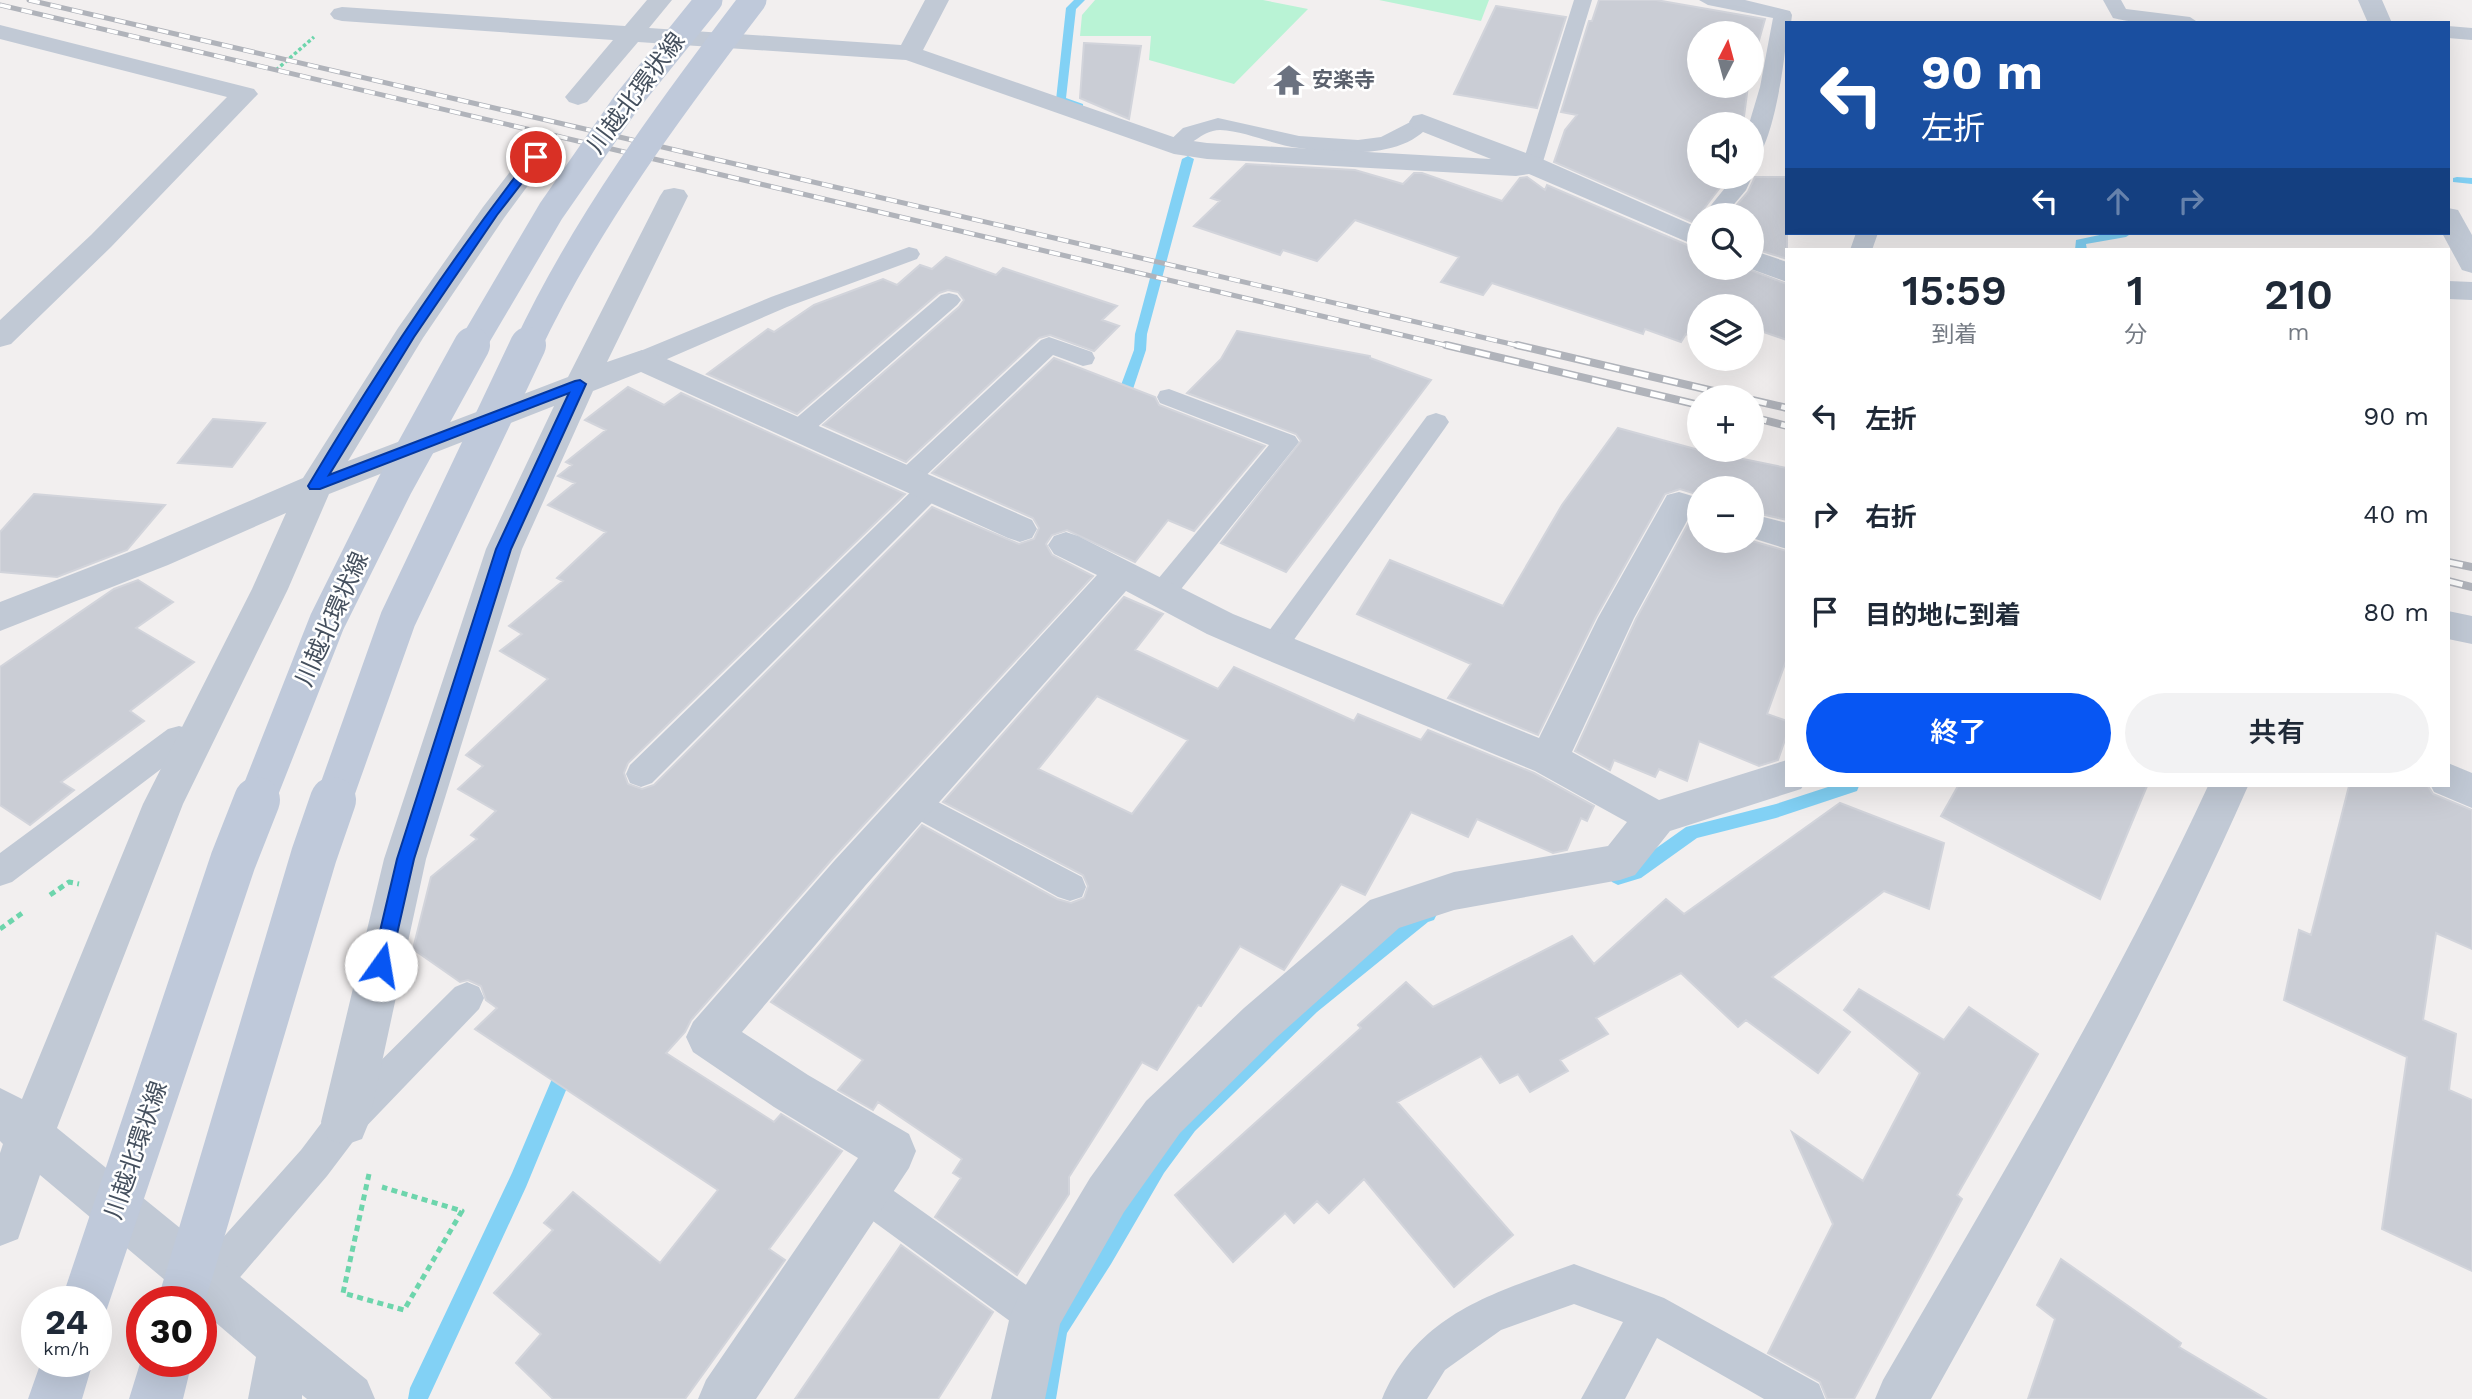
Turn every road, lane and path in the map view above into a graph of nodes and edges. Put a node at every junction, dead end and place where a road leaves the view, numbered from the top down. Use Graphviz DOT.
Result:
graph roads {
  1 [pos="660,0"];
  2 [pos="709,0"];
  3 [pos="753,0"];
  4 [pos="937,0"];
  5 [pos="1583,0"];
  6 [pos="1708,0"];
  7 [pos="2112,0"];
  8 [pos="342,14"];
  9 [pos="2172,21"];
  10 [pos="0,32"];
  11 [pos="2450,32"];
  12 [pos="630,33"];
  13 [pos="2472,34"];
  14 [pos="909,53"];
  15 [pos="245,93"];
  16 [pos="578,97"];
  17 [pos="1763,112"];
  18 [pos="1422,122"];
  19 [pos="1174,146"];
  20 [pos="536,157"];
  21 [pos="1532,165"];
  22 [pos="1735,189"];
  23 [pos="674,196"];
  24 [pos="1724,203"];
  25 [pos="2450,220"];
  26 [pos="1687,230"];
  27 [pos="909,254"];
  28 [pos="1764,264"];
  29 [pos="2472,264"];
  30 [pos="1785,272"];
  31 [pos="2450,290"];
  32 [pos="2472,290"];
  33 [pos="949,300"];
  34 [pos="0,337"];
  35 [pos="1083,358"];
  36 [pos="642,360"];
  37 [pos="580,384"];
  38 [pos="1169,397"];
  39 [pos="1436,422"];
  40 [pos="797,431"];
  41 [pos="921,482"];
  42 [pos="315,486"];
  43 [pos="1687,507"];
  44 [pos="1020,529"];
  45 [pos="1764,529"];
  46 [pos="1785,535"];
  47 [pos="1066,545"];
  48 [pos="1121,572"];
  49 [pos="1163,592"];
  50 [pos="0,617"];
  51 [pos="2450,626"];
  52 [pos="2472,631"];
  53 [pos="1273,647"];
  54 [pos="179,738"];
  55 [pos="1549,759"];
  56 [pos="641,774"];
  57 [pos="1785,778"];
  58 [pos="2450,781"];
  59 [pos="2228,787"];
  60 [pos="2472,791"];
  61 [pos="915,803"];
  62 [pos="1656,818"];
  63 [pos="0,872"];
  64 [pos="1070,887"];
  65 [pos="91,888"];
  66 [pos="46,897"];
  67 [pos="34,905"];
  68 [pos="0,929"];
  69 [pos="467,998"];
  70 [pos="345,1122"];
  71 [pos="15,1123"];
  72 [pos="371,1164"];
  73 [pos="382,1187"];
  74 [pos="864,1192"];
  75 [pos="0,1221"];
  76 [pos="90,1286"];
  77 [pos="188,1286"];
  78 [pos="197,1286"];
  79 [pos="201,1286"];
  80 [pos="217,1307"];
  81 [pos="1650,1312"];
  82 [pos="1036,1316"];
  83 [pos="284,1348"];
  84 [pos="62,1377"];
  85 [pos="162,1377"];
  86 [pos="1916,1393"];
  87 [pos="55,1399"];
  88 [pos="156,1399"];
  89 [pos="275,1399"];
  90 [pos="348,1399"];
  91 [pos="725,1399"];
  92 [pos="1017,1399"];
  93 [pos="1403,1399"];
  94 [pos="1602,1399"];
  95 [pos="1804,1399"];
  1 -- 12 [label="street"];
  2 -- 76 [label="main road, 川越北環状線, bridge"];
  3 -- 78 [label="main road, 川越北環状線, bridge"];
  4 -- 14 [label="street"];
  5 -- 21 [label="lane"];
  6 -- 17 [label="lane"];
  7 -- 9 [label="lane"];
  8 -- 12 [label="street"];
  8 -- 15 [label="path"];
  10 -- 15 [label="street"];
  11 -- 13 [label="lane"];
  12 -- 14 [label="street"];
  12 -- 16 [label="street"];
  14 -- 19 [label="street"];
  15 -- 34 [label="street"];
  18 -- 19 [label="lane"];
  18 -- 21 [label="street"];
  19 -- 21 [label="street"];
  20 -- 42 [label="street"];
  21 -- 26 [label="street"];
  22 -- 24 [label="lane"];
  23 -- 37 [label="street"];
  25 -- 29 [label="street"];
  27 -- 36 [label="lane"];
  28 -- 30 [label="street"];
  31 -- 32 [label="street"];
  33 -- 40 [label="lane"];
  35 -- 41 [label="lane"];
  36 -- 37 [label="street"];
  36 -- 40 [label="street"];
  37 -- 42 [label="street"];
  37 -- 70 [label="street"];
  38 -- 49 [label="lane"];
  39 -- 53 [label="lane"];
  40 -- 41 [label="street"];
  41 -- 44 [label="street"];
  41 -- 56 [label="lane"];
  42 -- 50 [label="street"];
  42 -- 71 [label="street"];
  43 -- 55 [label="street"];
  45 -- 46 [label="street"];
  47 -- 48 [label="street"];
  48 -- 49 [label="street"];
  48 -- 61 [label="street"];
  49 -- 53 [label="street"];
  51 -- 52 [label="street"];
  53 -- 55 [label="street"];
  54 -- 63 [label="lane"];
  55 -- 62 [label="street"];
  57 -- 62 [label="street"];
  58 -- 60 [label="street"];
  59 -- 86 [label="street"];
  61 -- 64 [label="lane"];
  61 -- 74 [label="street"];
  62 -- 82 [label="street"];
  65 -- 66 [label="path"];
  67 -- 68 [label="path"];
  69 -- 70 [label="lane"];
  70 -- 79 [label="lane"];
  71 -- 75 [label="street"];
  71 -- 77 [label="street"];
  72 -- 73 [label="path"];
  74 -- 82 [label="lane"];
  74 -- 91 [label="street"];
  80 -- 83 [label="street"];
  81 -- 93 [label="lane"];
  81 -- 94 [label="lane"];
  81 -- 95 [label="lane"];
  82 -- 92 [label="street"];
  83 -- 89 [label="street"];
  83 -- 90 [label="street"];
  84 -- 87 [label="main road"];
  85 -- 88 [label="main road"];
}
